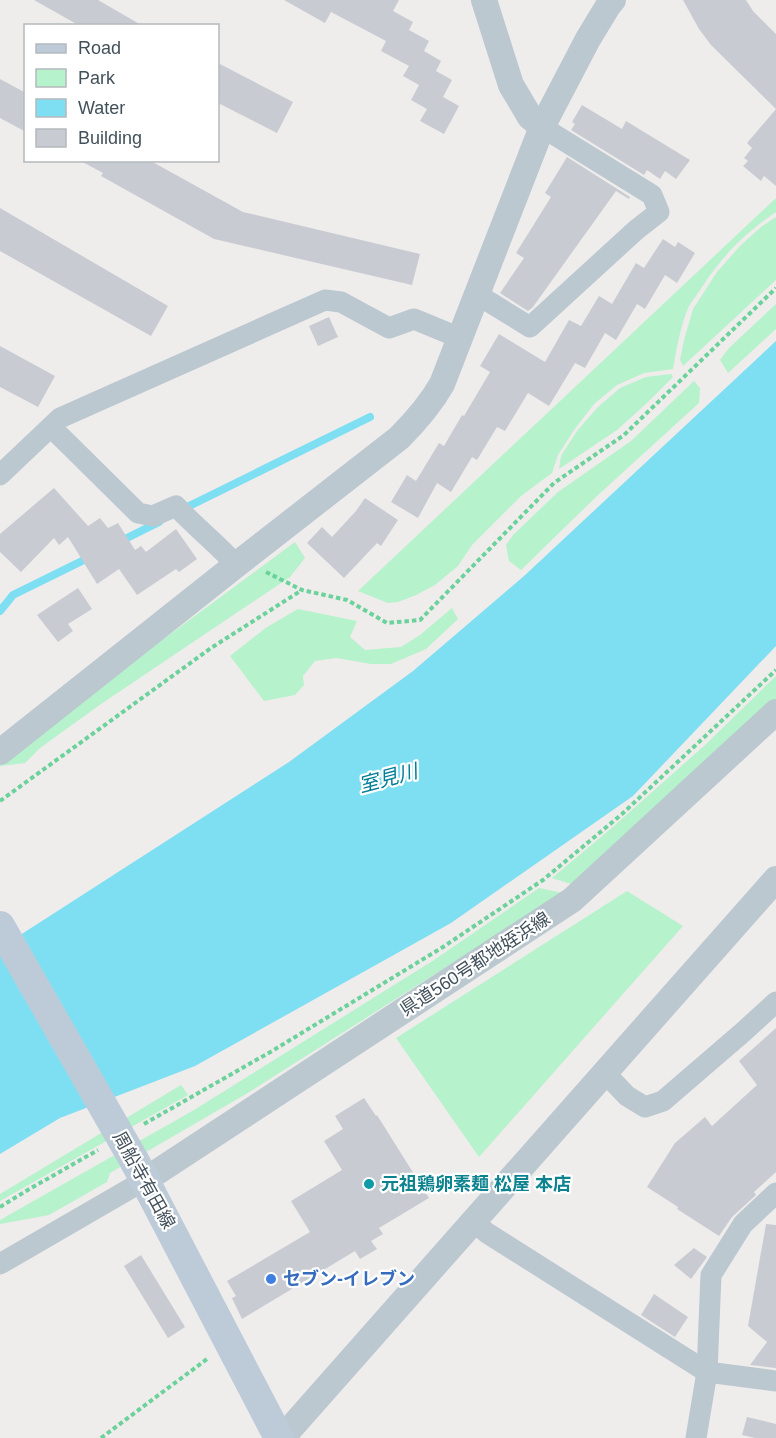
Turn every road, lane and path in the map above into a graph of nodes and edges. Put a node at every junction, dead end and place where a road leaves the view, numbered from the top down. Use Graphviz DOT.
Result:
graph roads {
  1 [pos="484,0"];
  2 [pos="613,0"];
  3 [pos="542,127"];
  4 [pos="776,288"];
  5 [pos="478,295"];
  6 [pos="460,338"];
  7 [pos="51,427"];
  8 [pos="0,475"];
  9 [pos="241,561"];
  10 [pos="302,590"];
  11 [pos="776,670"];
  12 [pos="776,712"];
  13 [pos="0,752"];
  14 [pos="0,801"];
  15 [pos="776,879"];
  16 [pos="0,926"];
  17 [pos="776,1002"];
  18 [pos="605,1073"];
  19 [pos="136,1129"];
  20 [pos="106,1145"];
  21 [pos="140,1171"];
  22 [pos="776,1193"];
  23 [pos="0,1207"];
  24 [pos="474,1222"];
  25 [pos="0,1264"];
  26 [pos="230,1342"];
  27 [pos="707,1372"];
  28 [pos="776,1381"];
  29 [pos="101,1438"];
  30 [pos="281,1438"];
  31 [pos="696,1438"];
  1 -- 3 [label="street"];
  2 -- 3 [label="street"];
  3 -- 5 [label="street"];
  3 -- 5 [label="street"];
  4 -- 10 [label="path"];
  5 -- 6 [label="street"];
  6 -- 7 [label="street"];
  6 -- 9 [label="street"];
  7 -- 8 [label="street"];
  7 -- 9 [label="street"];
  9 -- 10 [label="path"];
  9 -- 13 [label="street"];
  10 -- 14 [label="path"];
  11 -- 19 [label="path"];
  12 -- 21 [label="street, 県道560号都地姪浜線"];
  15 -- 18 [label="street"];
  16 -- 21 [label="main road, 周船寺有田線, bridge"];
  17 -- 18 [label="street"];
  18 -- 24 [label="street"];
  20 -- 23 [label="path"];
  21 -- 25 [label="street"];
  21 -- 26 [label="main road, 周船寺有田線"];
  22 -- 27 [label="street"];
  24 -- 27 [label="street"];
  24 -- 30 [label="street"];
  26 -- 29 [label="path"];
  26 -- 30 [label="main road, 周船寺有田線"];
  27 -- 28 [label="street"];
  27 -- 31 [label="street"];
}
